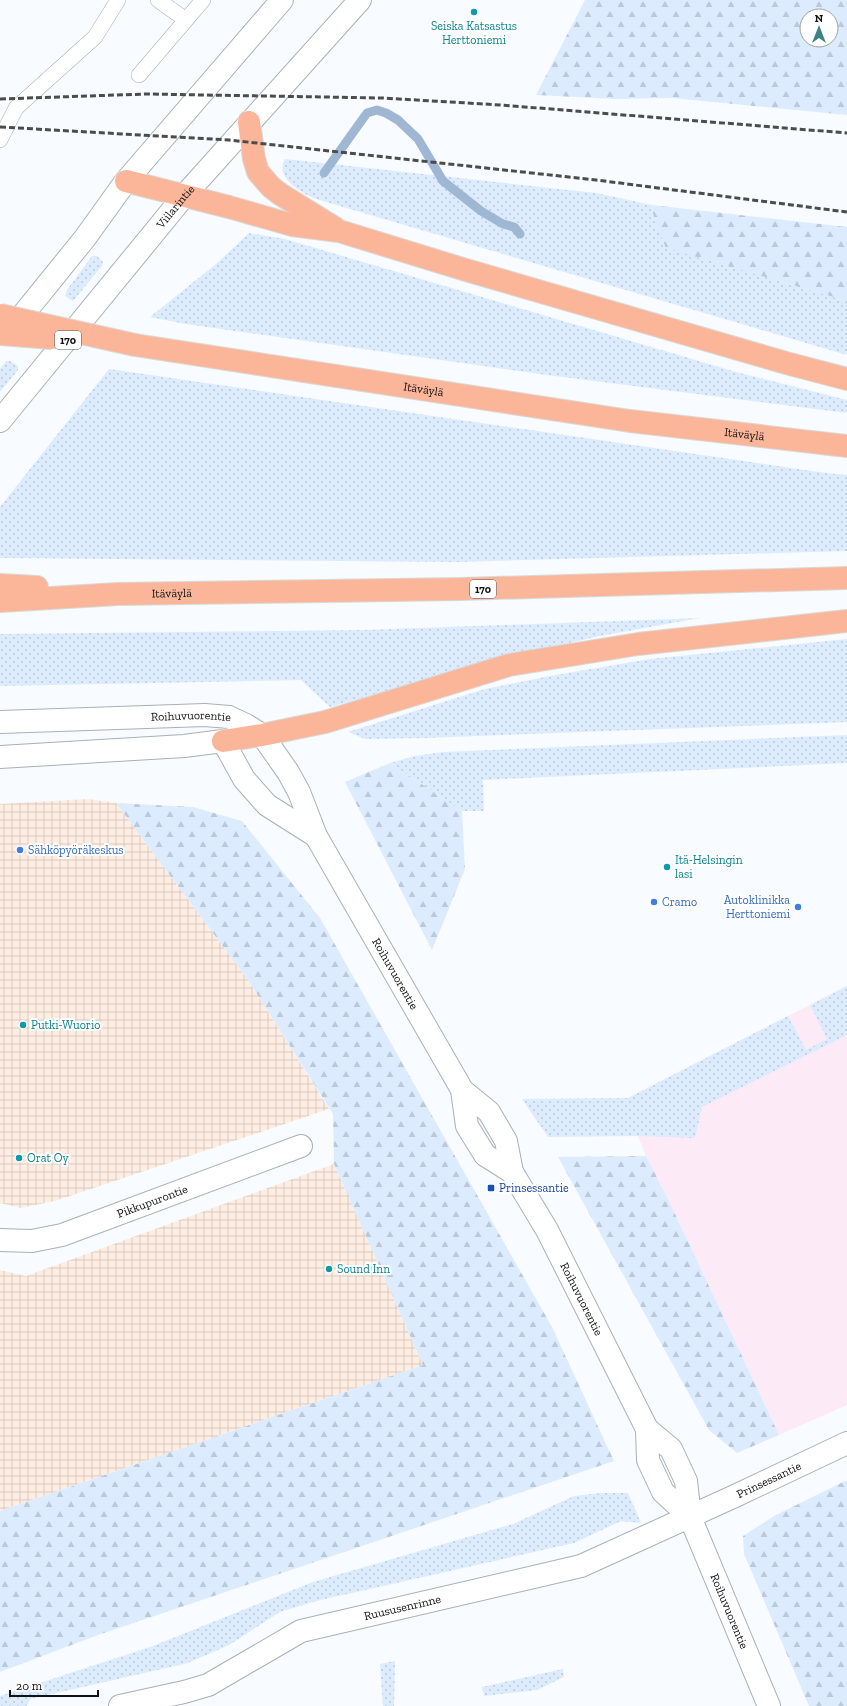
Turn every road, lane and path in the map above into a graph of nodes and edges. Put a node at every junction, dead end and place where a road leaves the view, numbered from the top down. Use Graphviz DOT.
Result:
graph roads {
  1 [pos="118,0"];
  2 [pos="203,0"];
  3 [pos="282,0"];
  4 [pos="360,0"];
  5 [pos="162,1"];
  6 [pos="186,20"];
  7 [pos="139,75"];
  8 [pos="249,122"];
  9 [pos="0,140"];
  10 [pos="126,181"];
  11 [pos="184,196"];
  12 [pos="339,231"];
  13 [pos="0,315"];
  14 [pos="0,334"];
  15 [pos="0,342"];
  16 [pos="136,345"];
  17 [pos="847,379"];
  18 [pos="0,421"];
  19 [pos="847,446"];
  20 [pos="847,578"];
  21 [pos="0,584"];
  22 [pos="118,594"];
  23 [pos="0,601"];
  24 [pos="847,622"];
  25 [pos="0,722"];
  26 [pos="262,735"];
  27 [pos="223,741"];
  28 [pos="0,757"];
  29 [pos="316,836"];
  30 [pos="301,1146"];
  31 [pos="0,1240"];
  32 [pos="847,1443"];
  33 [pos="690,1517"];
  34 [pos="120,1706"];
  35 [pos="769,1706"];
  1 -- 9 [label="lane"];
  2 -- 6 [label="lane"];
  3 -- 10 [label="main road"];
  4 -- 8 [label="main road, Viilarintie"];
  5 -- 6 [label="lane"];
  6 -- 7 [label="lane"];
  8 -- 11 [label="main road, Viilarintie"];
  8 -- 12 [label="highway"];
  10 -- 11 [label="highway"];
  10 -- 15 [label="main road"];
  11 -- 12 [label="highway"];
  11 -- 18 [label="main road, Viilarintie"];
  12 -- 17 [label="highway"];
  13 -- 16 [label="highway, bridge"];
  14 -- 16 [label="highway, Itäväylä / 170, bridge"];
  16 -- 19 [label="highway, Itäväylä / 170"];
  20 -- 22 [label="highway, Itäväylä / 170"];
  21 -- 22 [label="highway"];
  22 -- 23 [label="highway, Itäväylä / 170"];
  24 -- 26 [label="highway"];
  25 -- 26 [label="main road, Roihuvuorentie"];
  26 -- 27 [label="highway"];
  26 -- 29 [label="main road, Roihuvuorentie"];
  27 -- 28 [label="main road, Roihuvuorentie"];
  27 -- 29 [label="main road, Roihuvuorentie"];
  29 -- 33 [label="main road, Roihuvuorentie"];
  30 -- 31 [label="main road, Pikkupurontie"];
  32 -- 33 [label="main road, Prinsessantie"];
  33 -- 34 [label="main road, Ruususenrinne"];
  33 -- 35 [label="main road, Roihuvuorentie"];
}
